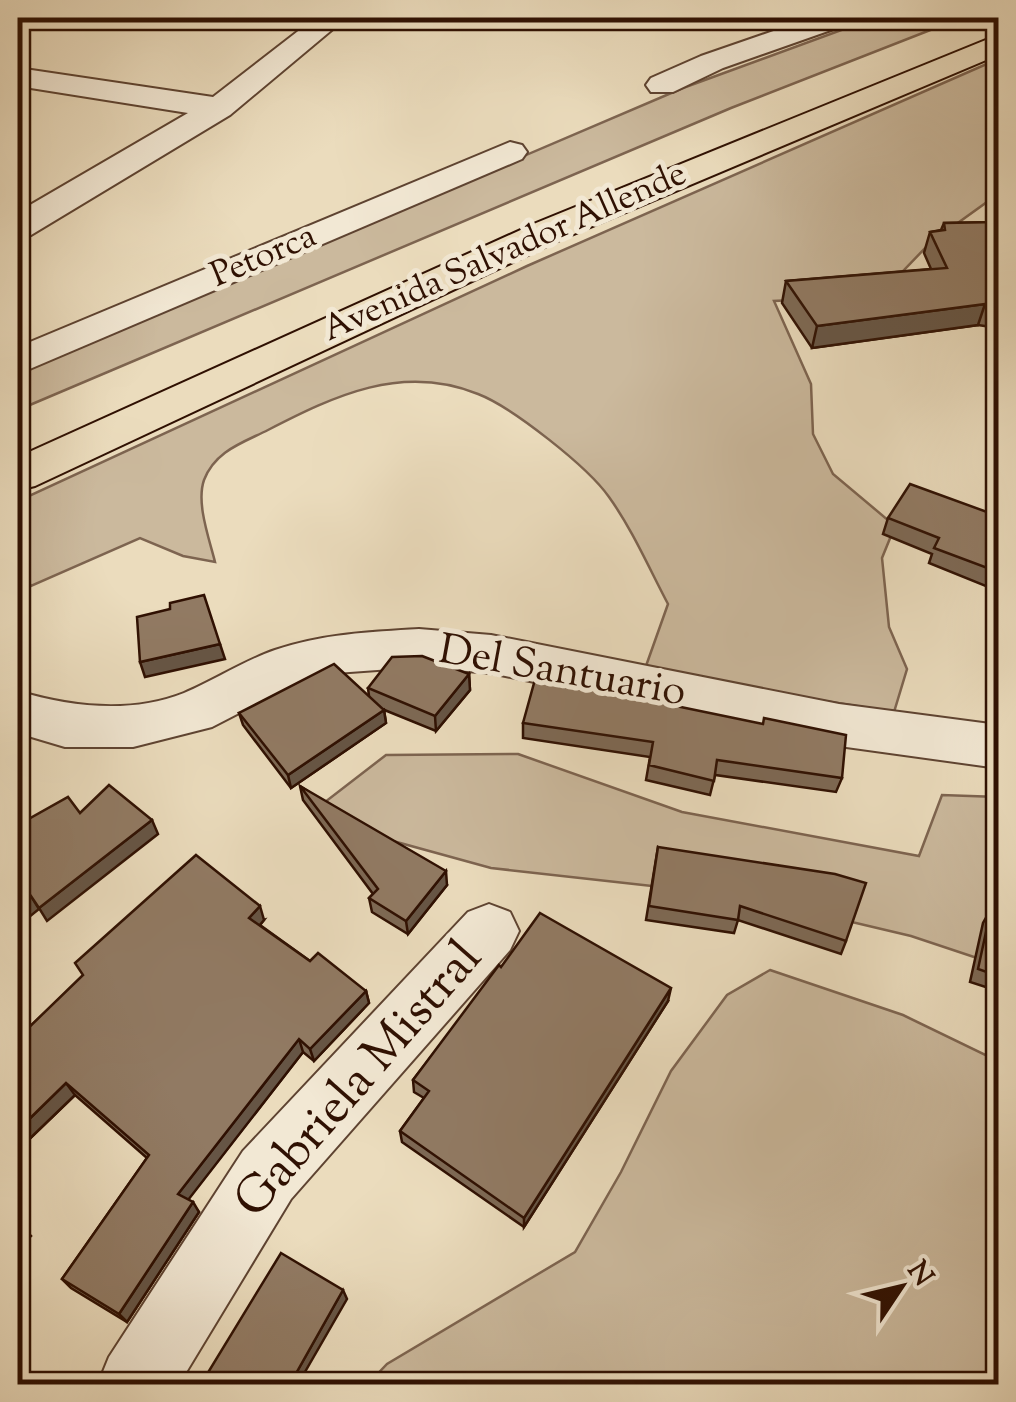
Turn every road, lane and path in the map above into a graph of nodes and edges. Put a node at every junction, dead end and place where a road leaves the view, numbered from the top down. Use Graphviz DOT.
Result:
graph roads {
  1 [pos="332,18"];
  2 [pos="501,18"];
  3 [pos="531,18"];
  4 [pos="838,18"];
  5 [pos="998,21"];
  6 [pos="998,44"];
  7 [pos="18,77"];
  8 [pos="662,84"];
  9 [pos="219,108"];
  10 [pos="510,152"];
  11 [pos="18,227"];
  12 [pos="18,362"];
  13 [pos="18,437"];
  14 [pos="18,475"];
  15 [pos="18,712"];
  16 [pos="998,748"];
  17 [pos="490,930"];
  18 [pos="136,1384"];
  1 -- 9 [label="street"];
  2 -- 3 [label="street"];
  4 -- 8 [label="street"];
  5 -- 13 [label="highway, Avenida Salvador Allende"];
  6 -- 14 [label="highway, Avenida Salvador Allende"];
  7 -- 9 [label="street"];
  9 -- 11 [label="street"];
  10 -- 12 [label="street, Petorca"];
  15 -- 16 [label="street, Del Santuario"];
  17 -- 18 [label="street, Gabriela Mistral"];
}
